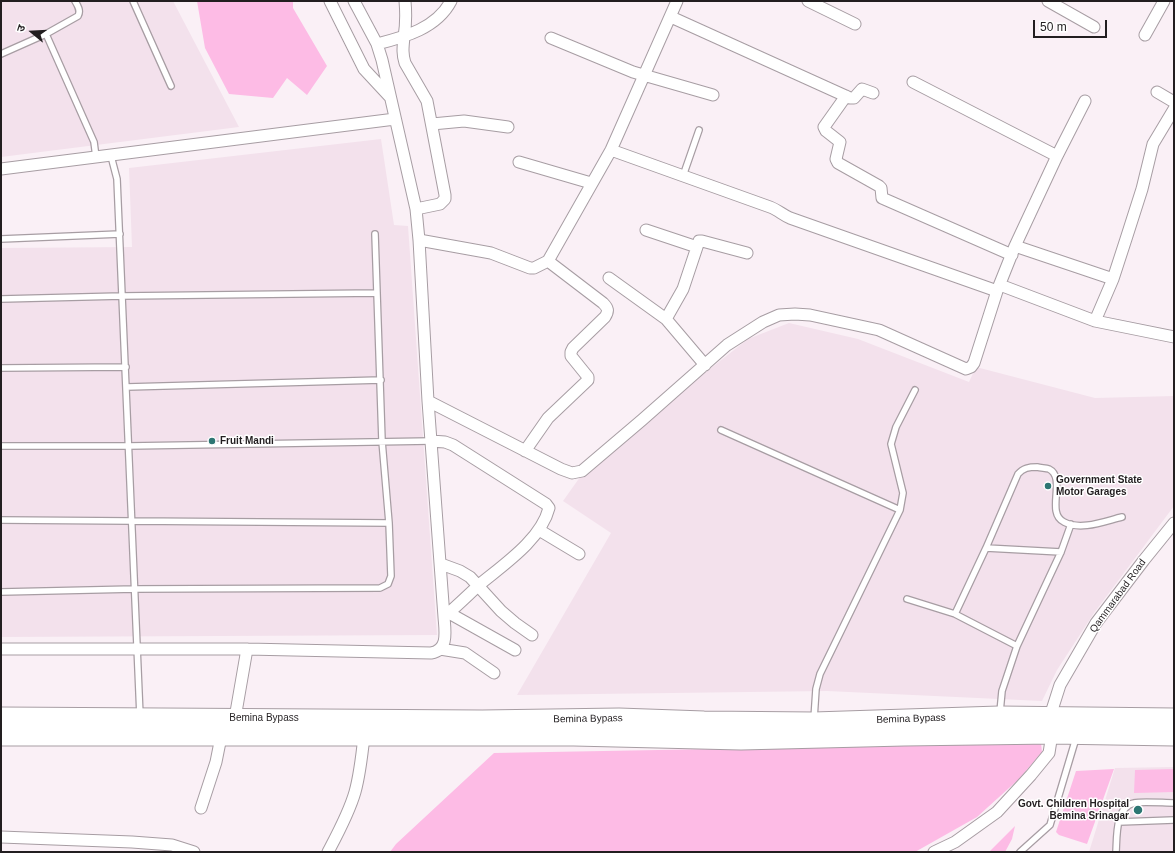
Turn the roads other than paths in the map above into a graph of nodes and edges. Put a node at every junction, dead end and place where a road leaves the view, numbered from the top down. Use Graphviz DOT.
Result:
graph roads {
  1 [pos="75,1"];
  2 [pos="132,1"];
  3 [pos="330,1"];
  4 [pos="354,1"];
  5 [pos="405,1"];
  6 [pos="451,1"];
  7 [pos="678,1"];
  8 [pos="808,1"];
  9 [pos="1048,1"];
  10 [pos="1166,1"];
  11 [pos="1174,4"];
  12 [pos="671,17"];
  13 [pos="855,24"];
  14 [pos="1094,27"];
  15 [pos="46,34"];
  16 [pos="1145,35"];
  17 [pos="404,37"];
  18 [pos="552,38"];
  19 [pos="377,44"];
  20 [pos="1,54"];
  21 [pos="645,75"];
  22 [pos="913,82"];
  23 [pos="171,86"];
  24 [pos="1157,92"];
  25 [pos="873,93"];
  26 [pos="713,95"];
  27 [pos="846,96"];
  28 [pos="391,99"];
  29 [pos="1085,101"];
  30 [pos="1174,102"];
  31 [pos="1174,109"];
  32 [pos="395,120"];
  33 [pos="432,124"];
  34 [pos="508,127"];
  35 [pos="699,130"];
  36 [pos="611,150"];
  37 [pos="111,156"];
  38 [pos="1057,156"];
  39 [pos="96,157"];
  40 [pos="519,162"];
  41 [pos="1,169"];
  42 [pos="683,176"];
  43 [pos="592,183"];
  44 [pos="416,208"];
  45 [pos="646,230"];
  46 [pos="120,234"];
  47 [pos="375,234"];
  48 [pos="1,239"];
  49 [pos="419,240"];
  50 [pos="697,247"];
  51 [pos="1013,251"];
  52 [pos="747,253"];
  53 [pos="548,261"];
  54 [pos="609,278"];
  55 [pos="1113,279"];
  56 [pos="999,288"];
  57 [pos="377,294"];
  58 [pos="122,296"];
  59 [pos="1,299"];
  60 [pos="666,319"];
  61 [pos="1095,321"];
  62 [pos="1174,337"];
  63 [pos="705,365"];
  64 [pos="126,367"];
  65 [pos="1,368"];
  66 [pos="381,380"];
  67 [pos="126,387"];
  68 [pos="915,390"];
  69 [pos="428,401"];
  70 [pos="721,430"];
  71 [pos="431,441"];
  72 [pos="382,442"];
  73 [pos="1,446"];
  74 [pos="129,446"];
  75 [pos="525,451"];
  76 [pos="900,510"];
  77 [pos="1122,517"];
  78 [pos="1,520"];
  79 [pos="132,521"];
  80 [pos="388,523"];
  81 [pos="1071,524"];
  82 [pos="1174,524"];
  83 [pos="538,530"];
  84 [pos="986,548"];
  85 [pos="1061,552"];
  86 [pos="579,554"];
  87 [pos="441,564"];
  88 [pos="478,586"];
  89 [pos="136,589"];
  90 [pos="1,592"];
  91 [pos="907,599"];
  92 [pos="955,614"];
  93 [pos="447,615"];
  94 [pos="532,636"];
  95 [pos="1016,646"];
  96 [pos="1,649"];
  97 [pos="138,649"];
  98 [pos="247,649"];
  99 [pos="440,649"];
  100 [pos="515,650"];
  101 [pos="494,673"];
  102 [pos="1000,716"];
  103 [pos="1,717"];
  104 [pos="140,718"];
  105 [pos="235,718"];
  106 [pos="1174,718"];
  107 [pos="814,722"];
  108 [pos="1052,725"];
  109 [pos="1078,734"];
  110 [pos="1,736"];
  111 [pos="221,736"];
  112 [pos="364,736"];
  113 [pos="1174,736"];
  114 [pos="1174,802"];
  115 [pos="201,808"];
  116 [pos="1174,820"];
  117 [pos="1118,822"];
  118 [pos="1,837"];
  119 [pos="194,852"];
  120 [pos="328,852"];
  121 [pos="934,852"];
  122 [pos="1020,852"];
  123 [pos="1116,852"];
  1 -- 15 [label="lane"];
  2 -- 23 [label="lane"];
  3 -- 28 [label="street"];
  4 -- 19 [label="street"];
  5 -- 17 [label="street"];
  6 -- 17 [label="street"];
  7 -- 12 [label="street"];
  8 -- 13 [label="street"];
  9 -- 14 [label="street"];
  10 -- 11 [label="street"];
  10 -- 16 [label="street"];
  12 -- 21 [label="street"];
  12 -- 27 [label="street"];
  15 -- 20 [label="lane"];
  15 -- 39 [label="lane"];
  17 -- 19 [label="street"];
  17 -- 33 [label="street"];
  18 -- 21 [label="street"];
  19 -- 28 [label="street"];
  21 -- 26 [label="street"];
  21 -- 36 [label="street"];
  22 -- 38 [label="street"];
  24 -- 30 [label="street"];
  25 -- 27 [label="street"];
  27 -- 51 [label="street"];
  28 -- 32 [label="street"];
  29 -- 38 [label="street"];
  31 -- 55 [label="street"];
  32 -- 37 [label="street"];
  32 -- 44 [label="street"];
  33 -- 34 [label="street"];
  33 -- 44 [label="street"];
  35 -- 42 [label="lane"];
  36 -- 42 [label="street"];
  36 -- 43 [label="street"];
  37 -- 39 [label="street"];
  37 -- 46 [label="lane"];
  38 -- 51 [label="street"];
  39 -- 41 [label="street"];
  40 -- 43 [label="street"];
  42 -- 56 [label="street"];
  43 -- 53 [label="street"];
  44 -- 49 [label="street"];
  45 -- 50 [label="street"];
  46 -- 48 [label="lane"];
  46 -- 58 [label="lane"];
  47 -- 57 [label="lane"];
  49 -- 53 [label="street"];
  49 -- 69 [label="street"];
  50 -- 52 [label="street"];
  50 -- 60 [label="street"];
  51 -- 55 [label="street"];
  51 -- 56 [label="street"];
  53 -- 75 [label="street"];
  54 -- 60 [label="street"];
  55 -- 61 [label="street"];
  56 -- 61 [label="street"];
  56 -- 63 [label="street"];
  57 -- 58 [label="lane"];
  57 -- 66 [label="lane"];
  58 -- 59 [label="lane"];
  58 -- 64 [label="lane"];
  60 -- 63 [label="street"];
  61 -- 62 [label="street"];
  63 -- 75 [label="street"];
  64 -- 65 [label="lane"];
  64 -- 67 [label="lane"];
  66 -- 67 [label="lane"];
  66 -- 72 [label="lane"];
  67 -- 74 [label="lane"];
  68 -- 76 [label="lane"];
  69 -- 71 [label="street"];
  69 -- 75 [label="street"];
  70 -- 76 [label="lane"];
  71 -- 72 [label="lane"];
  71 -- 83 [label="street"];
  71 -- 87 [label="street"];
  72 -- 74 [label="lane"];
  72 -- 80 [label="lane"];
  73 -- 74 [label="lane"];
  74 -- 79 [label="lane"];
  76 -- 107 [label="lane"];
  77 -- 81 [label="lane"];
  78 -- 79 [label="lane"];
  79 -- 80 [label="lane"];
  79 -- 89 [label="lane"];
  80 -- 89 [label="lane"];
  81 -- 84 [label="lane"];
  81 -- 85 [label="lane"];
  82 -- 108 [label="street, Qammarabad Road"];
  83 -- 86 [label="street"];
  83 -- 88 [label="street"];
  84 -- 85 [label="lane"];
  84 -- 92 [label="lane"];
  85 -- 95 [label="lane"];
  87 -- 88 [label="street"];
  87 -- 93 [label="street"];
  88 -- 93 [label="street"];
  88 -- 94 [label="street"];
  89 -- 90 [label="lane"];
  89 -- 97 [label="lane"];
  91 -- 92 [label="lane"];
  92 -- 95 [label="lane"];
  93 -- 99 [label="street"];
  93 -- 100 [label="street"];
  95 -- 102 [label="lane"];
  96 -- 97 [label="street"];
  97 -- 98 [label="street"];
  97 -- 104 [label="lane"];
  98 -- 99 [label="street"];
  98 -- 105 [label="street"];
  99 -- 101 [label="street"];
  102 -- 107 [label="highway, Bemina Bypass"];
  102 -- 108 [label="highway, Bemina Bypass"];
  103 -- 104 [label="highway, Bemina Bypass"];
  104 -- 105 [label="highway, Bemina Bypass"];
  105 -- 107 [label="highway, Bemina Bypass"];
  106 -- 108 [label="highway, Bemina Bypass"];
  108 -- 109 [label="highway, Bemina Bypass"];
  108 -- 112 [label="highway, Bemina Bypass"];
  108 -- 121 [label="street, Qammarabad Road"];
  109 -- 113 [label="highway, Bemina Bypass"];
  109 -- 122 [label="lane"];
  110 -- 111 [label="highway, Bemina Bypass"];
  111 -- 112 [label="highway, Bemina Bypass"];
  111 -- 115 [label="street"];
  112 -- 120 [label="street"];
  114 -- 117 [label="lane"];
  116 -- 117 [label="lane"];
  117 -- 123 [label="lane"];
  118 -- 119 [label="street"];
}
